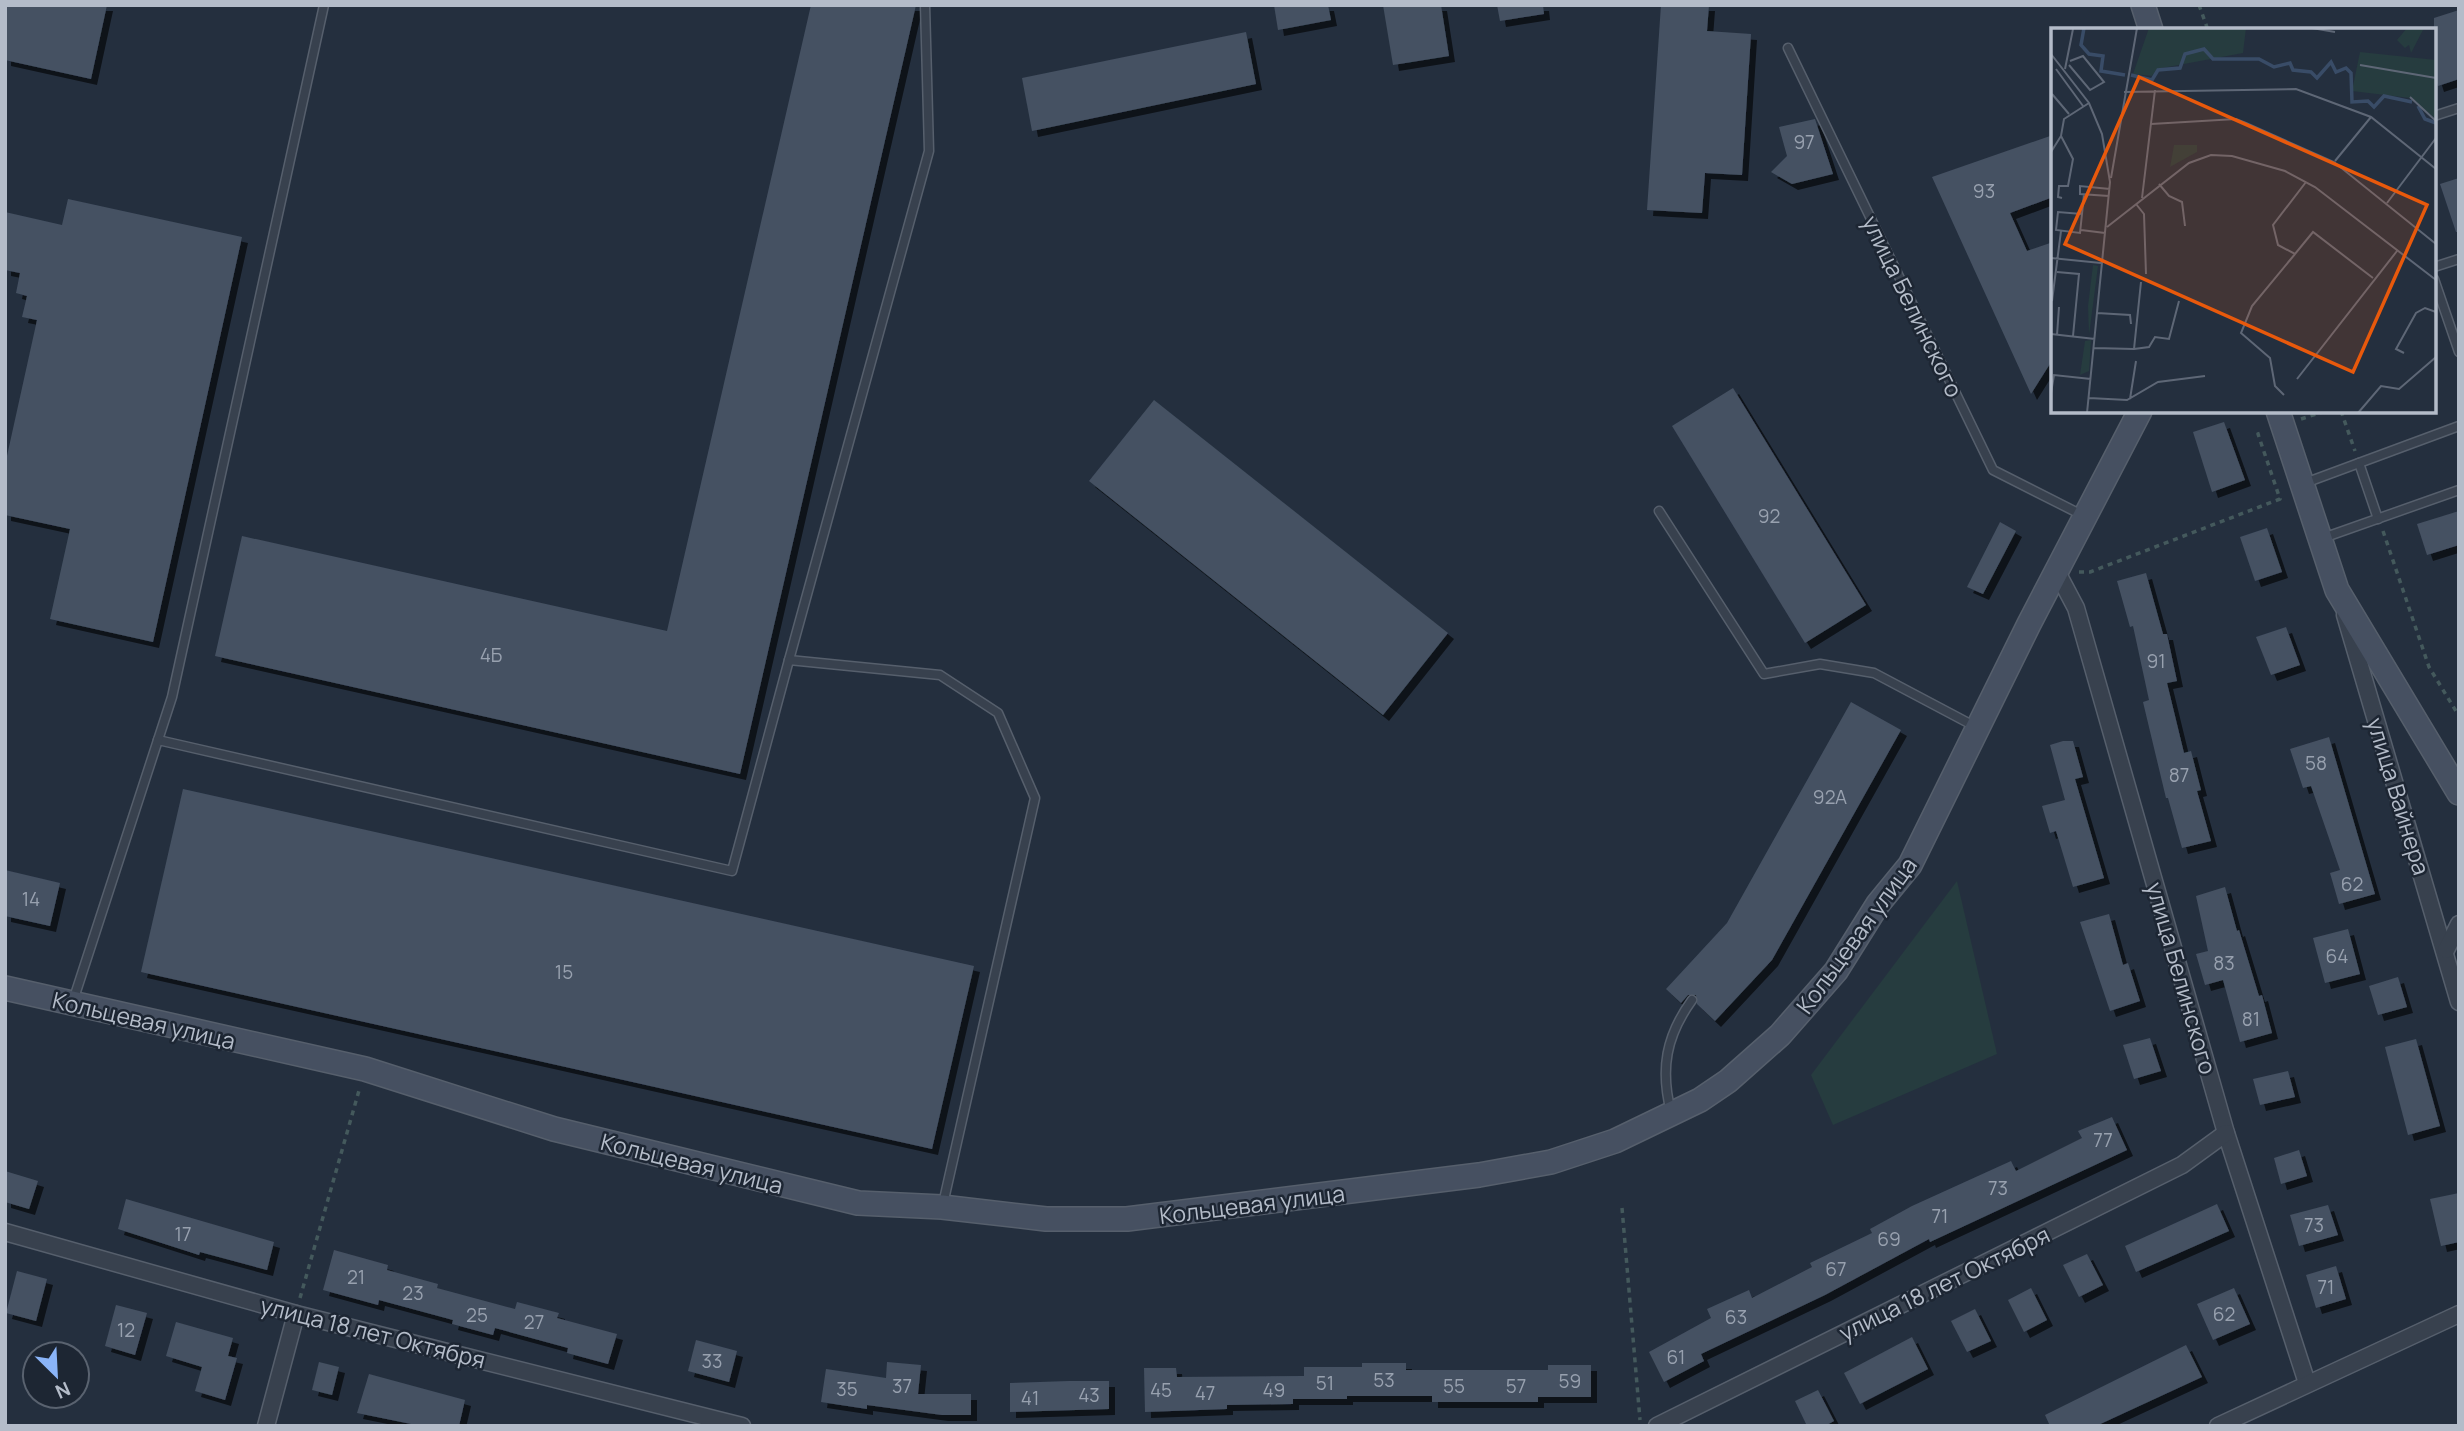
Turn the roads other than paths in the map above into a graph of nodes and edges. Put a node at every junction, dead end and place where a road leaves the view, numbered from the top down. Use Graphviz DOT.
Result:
graph roads {
  1 [pos="324,5"];
  2 [pos="925,5"];
  3 [pos="2143,5"];
  4 [pos="2150,28"];
  5 [pos="1788,48"];
  6 [pos="2459,108"];
  7 [pos="2436,115"];
  8 [pos="2459,259"];
  9 [pos="2436,266"];
  10 [pos="2436,285"];
  11 [pos="2459,352"];
  12 [pos="2141,415"];
  13 [pos="2280,418"];
  14 [pos="2459,426"];
  15 [pos="2359,463"];
  16 [pos="2302,484"];
  17 [pos="2459,490"];
  18 [pos="1659,511"];
  19 [pos="2085,516"];
  20 [pos="2378,519"];
  21 [pos="2320,539"];
  22 [pos="2058,574"];
  23 [pos="2337,590"];
  24 [pos="789,660"];
  25 [pos="1979,729"];
  26 [pos="158,740"];
  27 [pos="2459,793"];
  28 [pos="2459,924"];
  29 [pos="2446,950"];
  30 [pos="5,988"];
  31 [pos="1692,1000"];
  32 [pos="2459,1002"];
  33 [pos="72,1004"];
  34 [pos="1672,1115"];
  35 [pos="2226,1133"];
  36 [pos="942,1207"];
  37 [pos="5,1232"];
  38 [pos="296,1314"];
  39 [pos="2459,1314"];
  40 [pos="2307,1383"];
  41 [pos="266,1426"];
  42 [pos="742,1426"];
  43 [pos="1657,1426"];
  44 [pos="2218,1426"];
  1 -- 26 [label="lane"];
  2 -- 24 [label="lane"];
  3 -- 4 [label="street"];
  5 -- 19 [label="lane, улица Белинского"];
  6 -- 7 [label="lane"];
  8 -- 9 [label="lane"];
  10 -- 11 [label="lane"];
  12 -- 19 [label="street, Кольцевая улица"];
  13 -- 16 [label="street, улица Вайнера"];
  14 -- 15 [label="lane"];
  15 -- 16 [label="lane"];
  15 -- 20 [label="lane"];
  16 -- 21 [label="street, улица Вайнера"];
  17 -- 20 [label="lane"];
  18 -- 25 [label="lane"];
  19 -- 22 [label="street, Кольцевая улица"];
  20 -- 21 [label="lane"];
  21 -- 23 [label="street, улица Вайнера"];
  22 -- 25 [label="street, Кольцевая улица"];
  22 -- 35 [label="street, улица Белинского"];
  23 -- 27 [label="street, улица Вайнера"];
  23 -- 29 [label="street, улица Вайнера"];
  24 -- 26 [label="lane"];
  24 -- 36 [label="lane"];
  25 -- 34 [label="street, Кольцевая улица"];
  26 -- 33 [label="lane"];
  28 -- 29 [label="street"];
  29 -- 32 [label="street, улица Вайнера"];
  30 -- 33 [label="street, Кольцевая улица"];
  31 -- 34 [label="lane"];
  33 -- 36 [label="street, Кольцевая улица"];
  34 -- 36 [label="street, Кольцевая улица"];
  35 -- 40 [label="street, улица Белинского"];
  35 -- 43 [label="street, улица 18 лет Октября"];
  37 -- 38 [label="street, улица 18 лет Октября"];
  38 -- 41 [label="street"];
  38 -- 42 [label="street, улица 18 лет Октября"];
  39 -- 40 [label="street"];
  40 -- 44 [label="street"];
}
